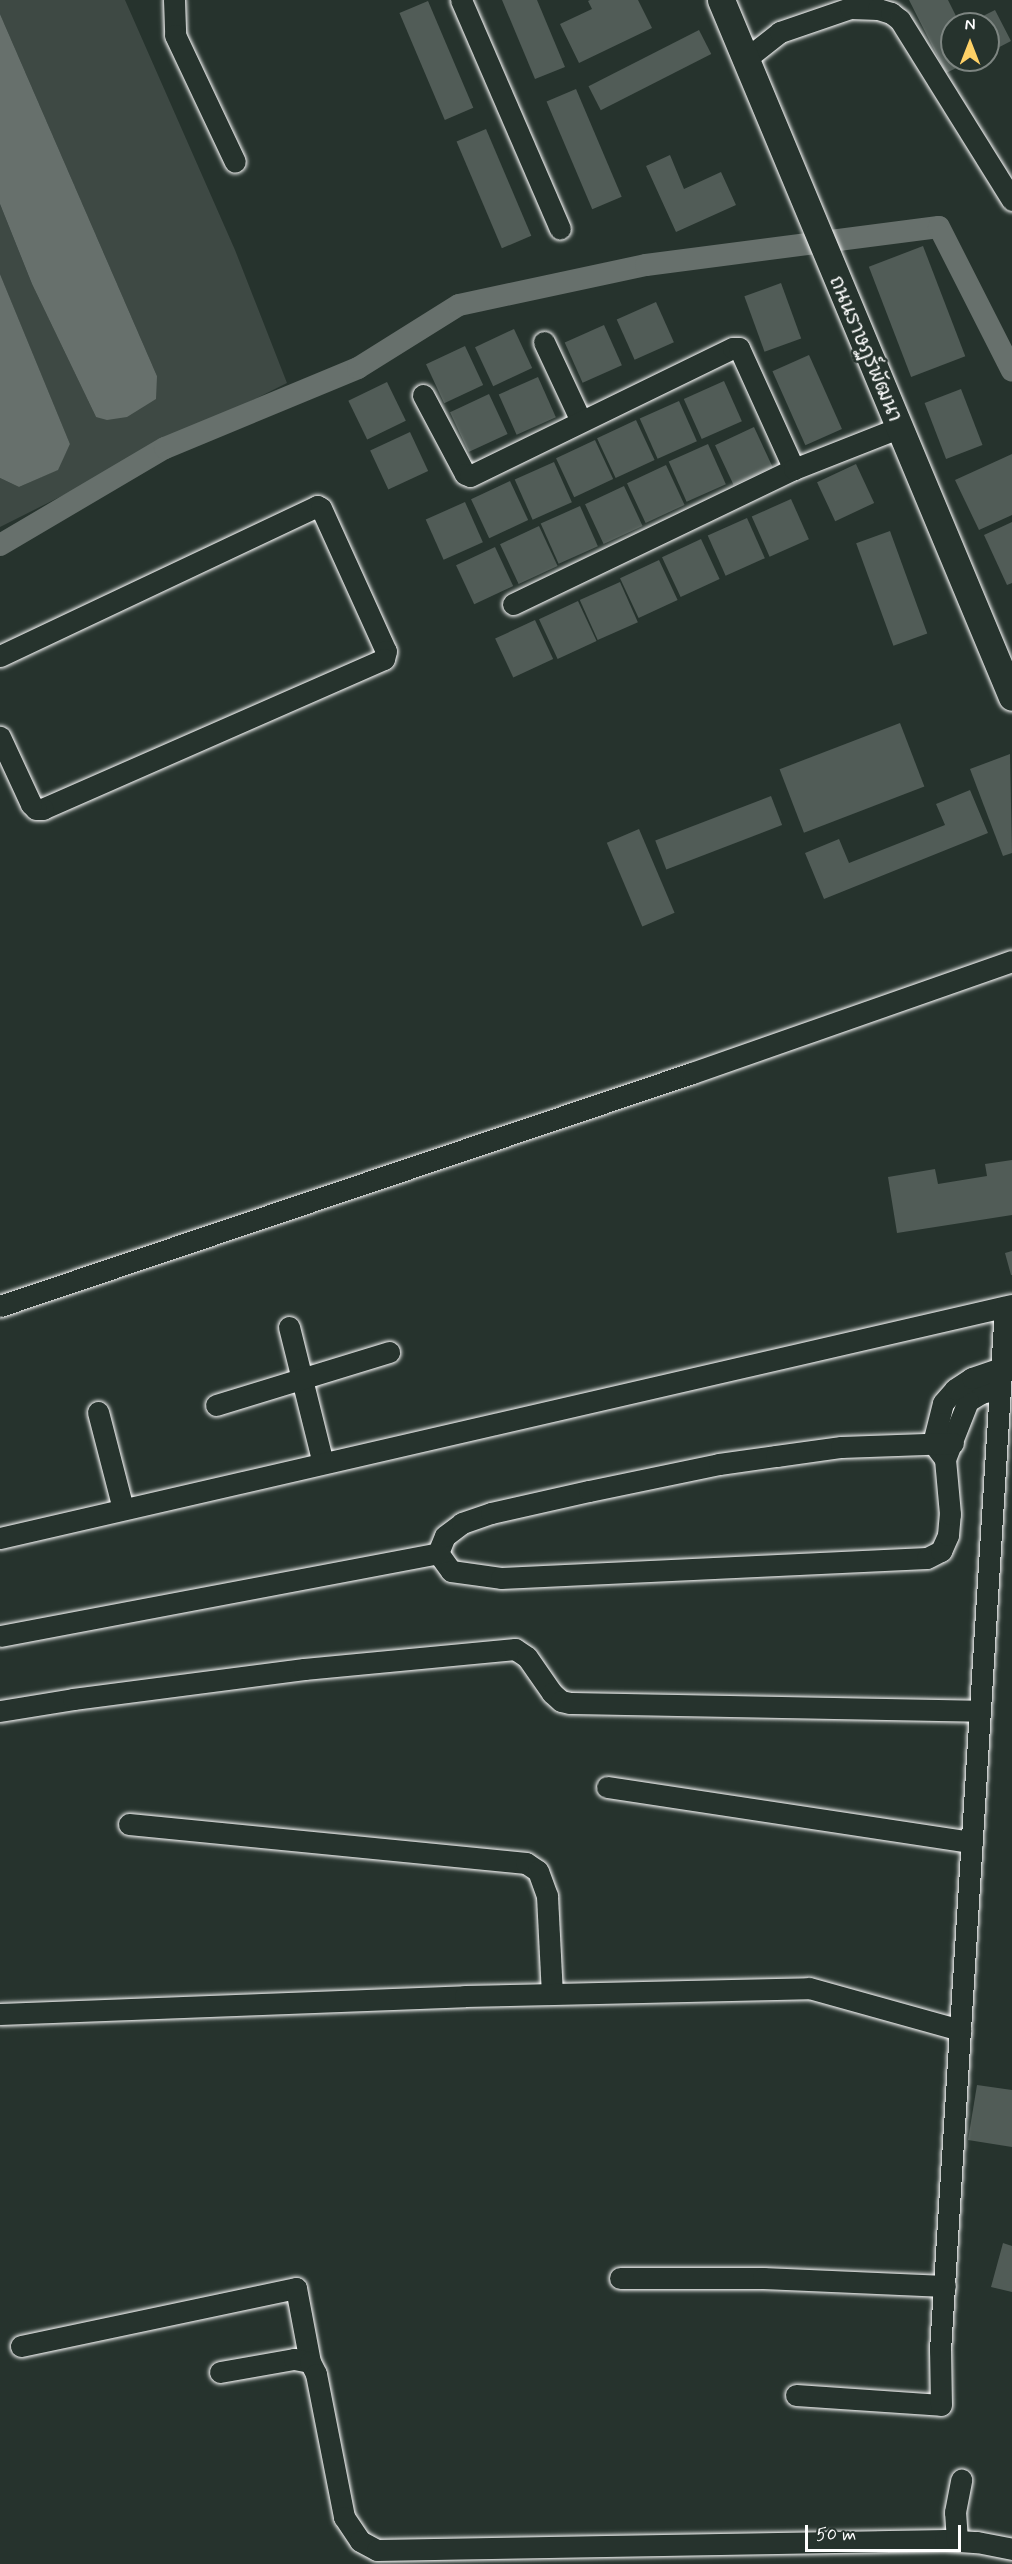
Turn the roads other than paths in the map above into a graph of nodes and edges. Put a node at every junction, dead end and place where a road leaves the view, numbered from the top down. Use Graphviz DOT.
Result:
graph roads {
  1 [pos="174,0"];
  2 [pos="461,0"];
  3 [pos="721,0"];
  4 [pos="747,58"];
  5 [pos="235,162"];
  6 [pos="1012,200"];
  7 [pos="560,229"];
  8 [pos="544,342"];
  9 [pos="423,395"];
  10 [pos="582,421"];
  11 [pos="898,428"];
  12 [pos="794,469"];
  13 [pos="513,604"];
  14 [pos="0,656"];
  15 [pos="1012,697"];
  16 [pos="0,737"];
  17 [pos="1012,961"];
  18 [pos="0,1306"];
  19 [pos="1009,1306"];
  20 [pos="289,1327"];
  21 [pos="389,1352"];
  22 [pos="1001,1378"];
  23 [pos="302,1380"];
  24 [pos="216,1405"];
  25 [pos="98,1412"];
  26 [pos="944,1448"];
  27 [pos="323,1463"];
  28 [pos="123,1509"];
  29 [pos="1002,1515"];
  30 [pos="0,1538"];
  31 [pos="438,1553"];
  32 [pos="0,1636"];
  33 [pos="0,1711"];
  34 [pos="980,1711"];
  35 [pos="608,1787"];
  36 [pos="129,1824"];
  37 [pos="972,1842"];
  38 [pos="552,1994"];
  39 [pos="0,2014"];
  40 [pos="960,2030"];
  41 [pos="620,2278"];
  42 [pos="945,2286"];
  43 [pos="21,2346"];
  44 [pos="310,2362"];
  45 [pos="220,2372"];
  46 [pos="796,2395"];
  47 [pos="961,2480"];
  48 [pos="957,2540"];
  49 [pos="1012,2549"];
  1 -- 5 [label="street"];
  2 -- 7 [label="street"];
  3 -- 4 [label="street, ถนนราษฏร์พัฒนา"];
  4 -- 6 [label="street"];
  4 -- 11 [label="street, ถนนราษฏร์พัฒนา"];
  8 -- 10 [label="street"];
  9 -- 10 [label="street"];
  10 -- 12 [label="street"];
  11 -- 12 [label="street"];
  11 -- 15 [label="street, ถนนราษฏร์พัฒนา"];
  12 -- 13 [label="street"];
  14 -- 16 [label="street"];
  17 -- 18 [label="street"];
  19 -- 22 [label="street"];
  19 -- 27 [label="street"];
  20 -- 23 [label="street"];
  21 -- 23 [label="street"];
  22 -- 26 [label="street"];
  22 -- 29 [label="street"];
  23 -- 24 [label="street"];
  23 -- 27 [label="street"];
  25 -- 28 [label="street"];
  26 -- 31 [label="street"];
  26 -- 31 [label="street"];
  27 -- 28 [label="street"];
  28 -- 30 [label="street"];
  29 -- 34 [label="street"];
  31 -- 32 [label="street"];
  33 -- 34 [label="street"];
  34 -- 37 [label="street"];
  35 -- 37 [label="street"];
  36 -- 38 [label="street"];
  37 -- 40 [label="street"];
  38 -- 39 [label="street"];
  38 -- 40 [label="street"];
  40 -- 42 [label="street"];
  41 -- 42 [label="street"];
  42 -- 46 [label="street"];
  43 -- 44 [label="street"];
  44 -- 45 [label="street"];
  44 -- 48 [label="street"];
  47 -- 48 [label="street"];
  48 -- 49 [label="street"];
}
